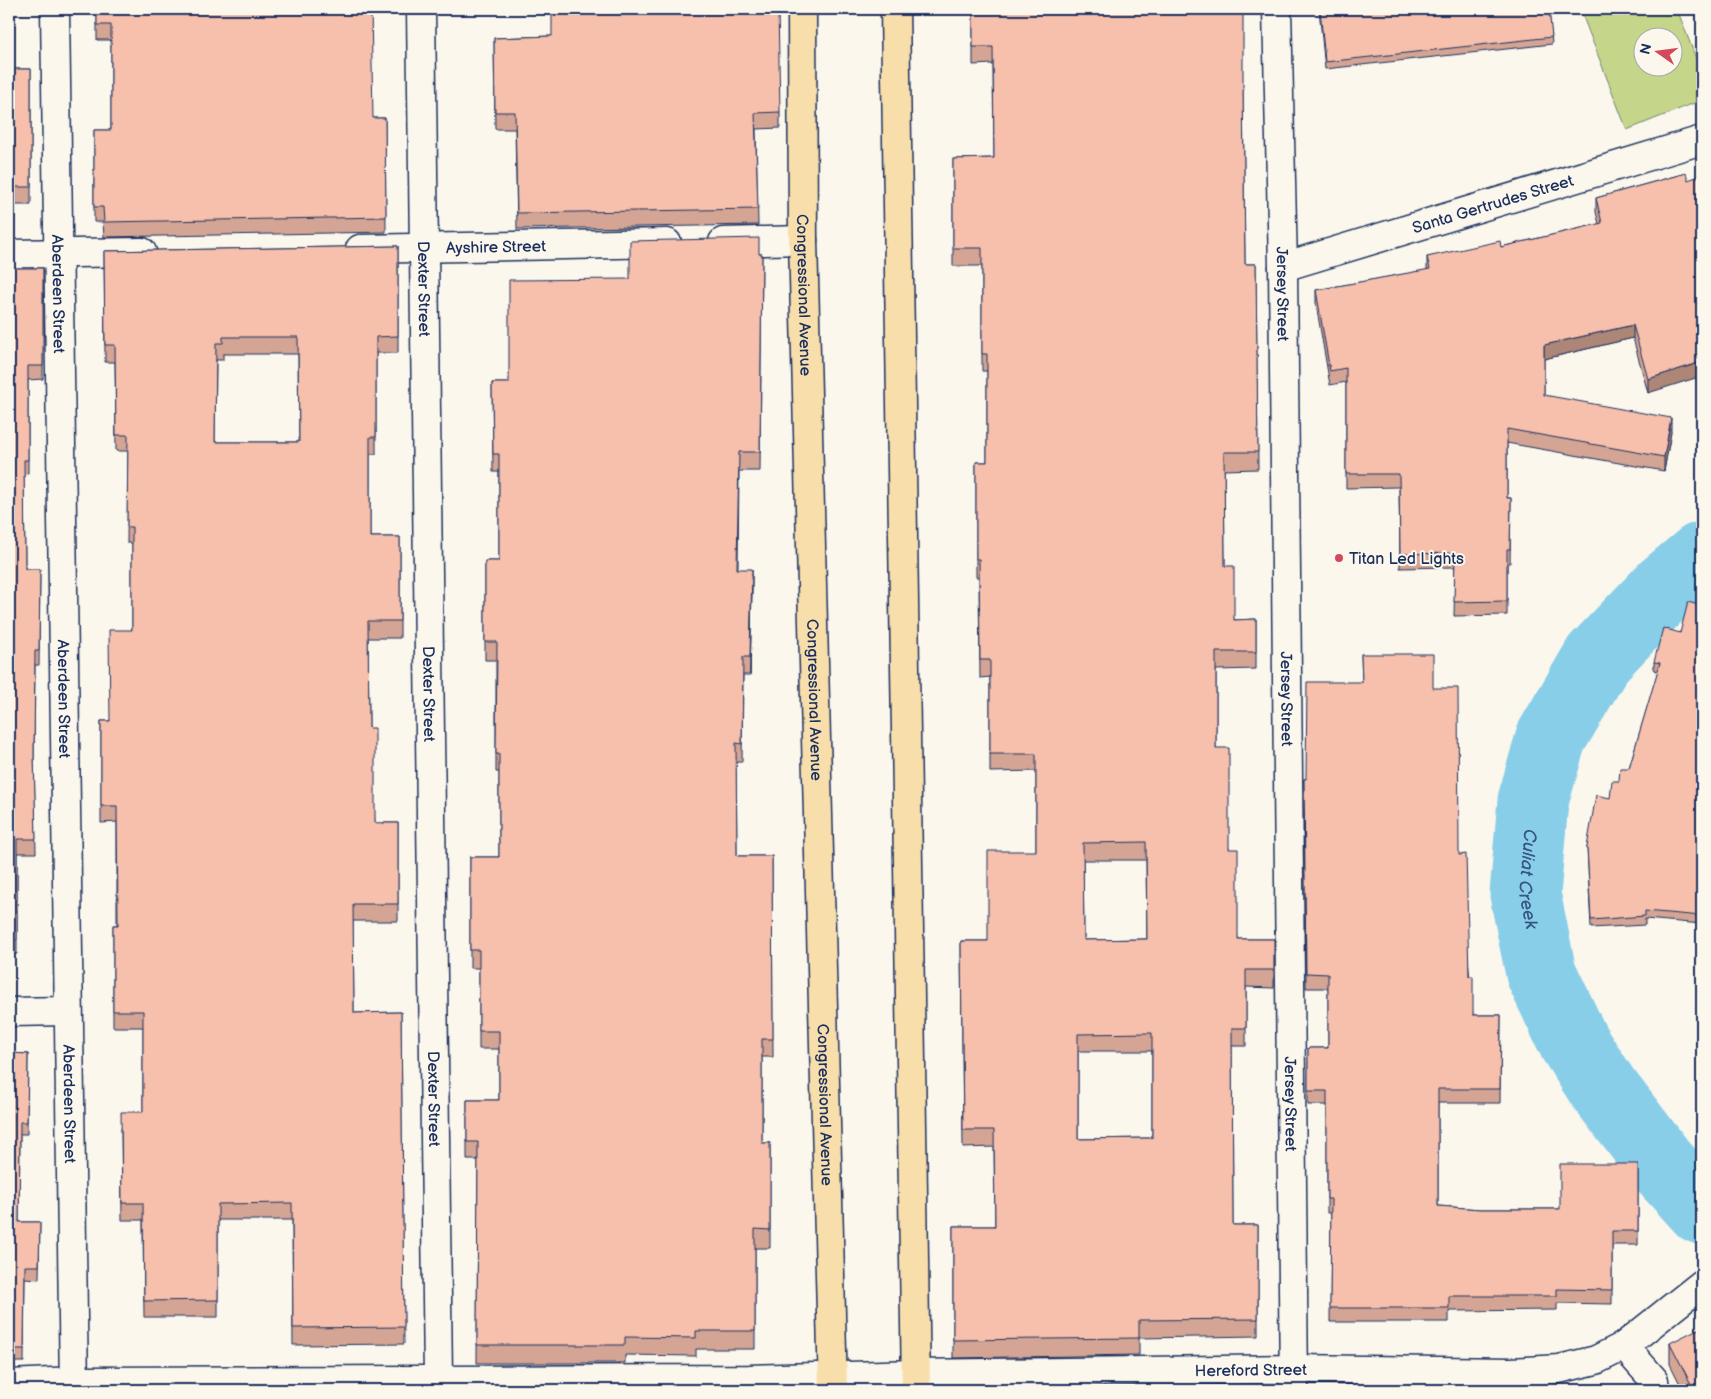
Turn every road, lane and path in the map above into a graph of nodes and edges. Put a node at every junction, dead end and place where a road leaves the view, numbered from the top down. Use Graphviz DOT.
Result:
graph roads {
  1 [pos="54,9"];
  2 [pos="421,9"];
  3 [pos="802,9"];
  4 [pos="895,9"];
  5 [pos="1277,9"];
  6 [pos="1702,140"];
  7 [pos="804,240"];
  8 [pos="424,247"];
  9 [pos="333,249"];
  10 [pos="166,252"];
  11 [pos="9,254"];
  12 [pos="58,254"];
  13 [pos="1282,267"];
  14 [pos="68,1011"];
  15 [pos="9,1012"];
  16 [pos="1702,1284"];
  17 [pos="1624,1346"];
  18 [pos="438,1379"];
  19 [pos="1294,1380"];
  20 [pos="916,1382"];
  21 [pos="833,1383"];
  22 [pos="9,1384"];
  23 [pos="74,1386"];
  24 [pos="1655,1390"];
  1 -- 12 [label="street, Aberdeen Street"];
  2 -- 8 [label="street, Dexter Street"];
  3 -- 7 [label="main road, Congressional Avenue"];
  4 -- 20 [label="main road"];
  5 -- 13 [label="street, Jersey Street"];
  6 -- 13 [label="street, Santa Gertrudes Street"];
  7 -- 8 [label="street, Ayshire Street"];
  7 -- 21 [label="main road, Congressional Avenue"];
  8 -- 9 [label="street, Ayshire Street"];
  8 -- 18 [label="street, Dexter Street"];
  10 -- 12 [label="street"];
  11 -- 12 [label="street"];
  12 -- 14 [label="street, Aberdeen Street"];
  13 -- 19 [label="street, Jersey Street"];
  14 -- 15 [label="street"];
  14 -- 23 [label="street, Aberdeen Street"];
  16 -- 17 [label="street, Hereford Street"];
  17 -- 19 [label="street, Hereford Street"];
  17 -- 24 [label="street"];
  18 -- 21 [label="street, Hereford Street"];
  18 -- 23 [label="street, Hereford Street"];
  19 -- 20 [label="street, Hereford Street"];
  20 -- 21 [label="street, Hereford Street"];
  22 -- 23 [label="street, Hereford Street"];
}
